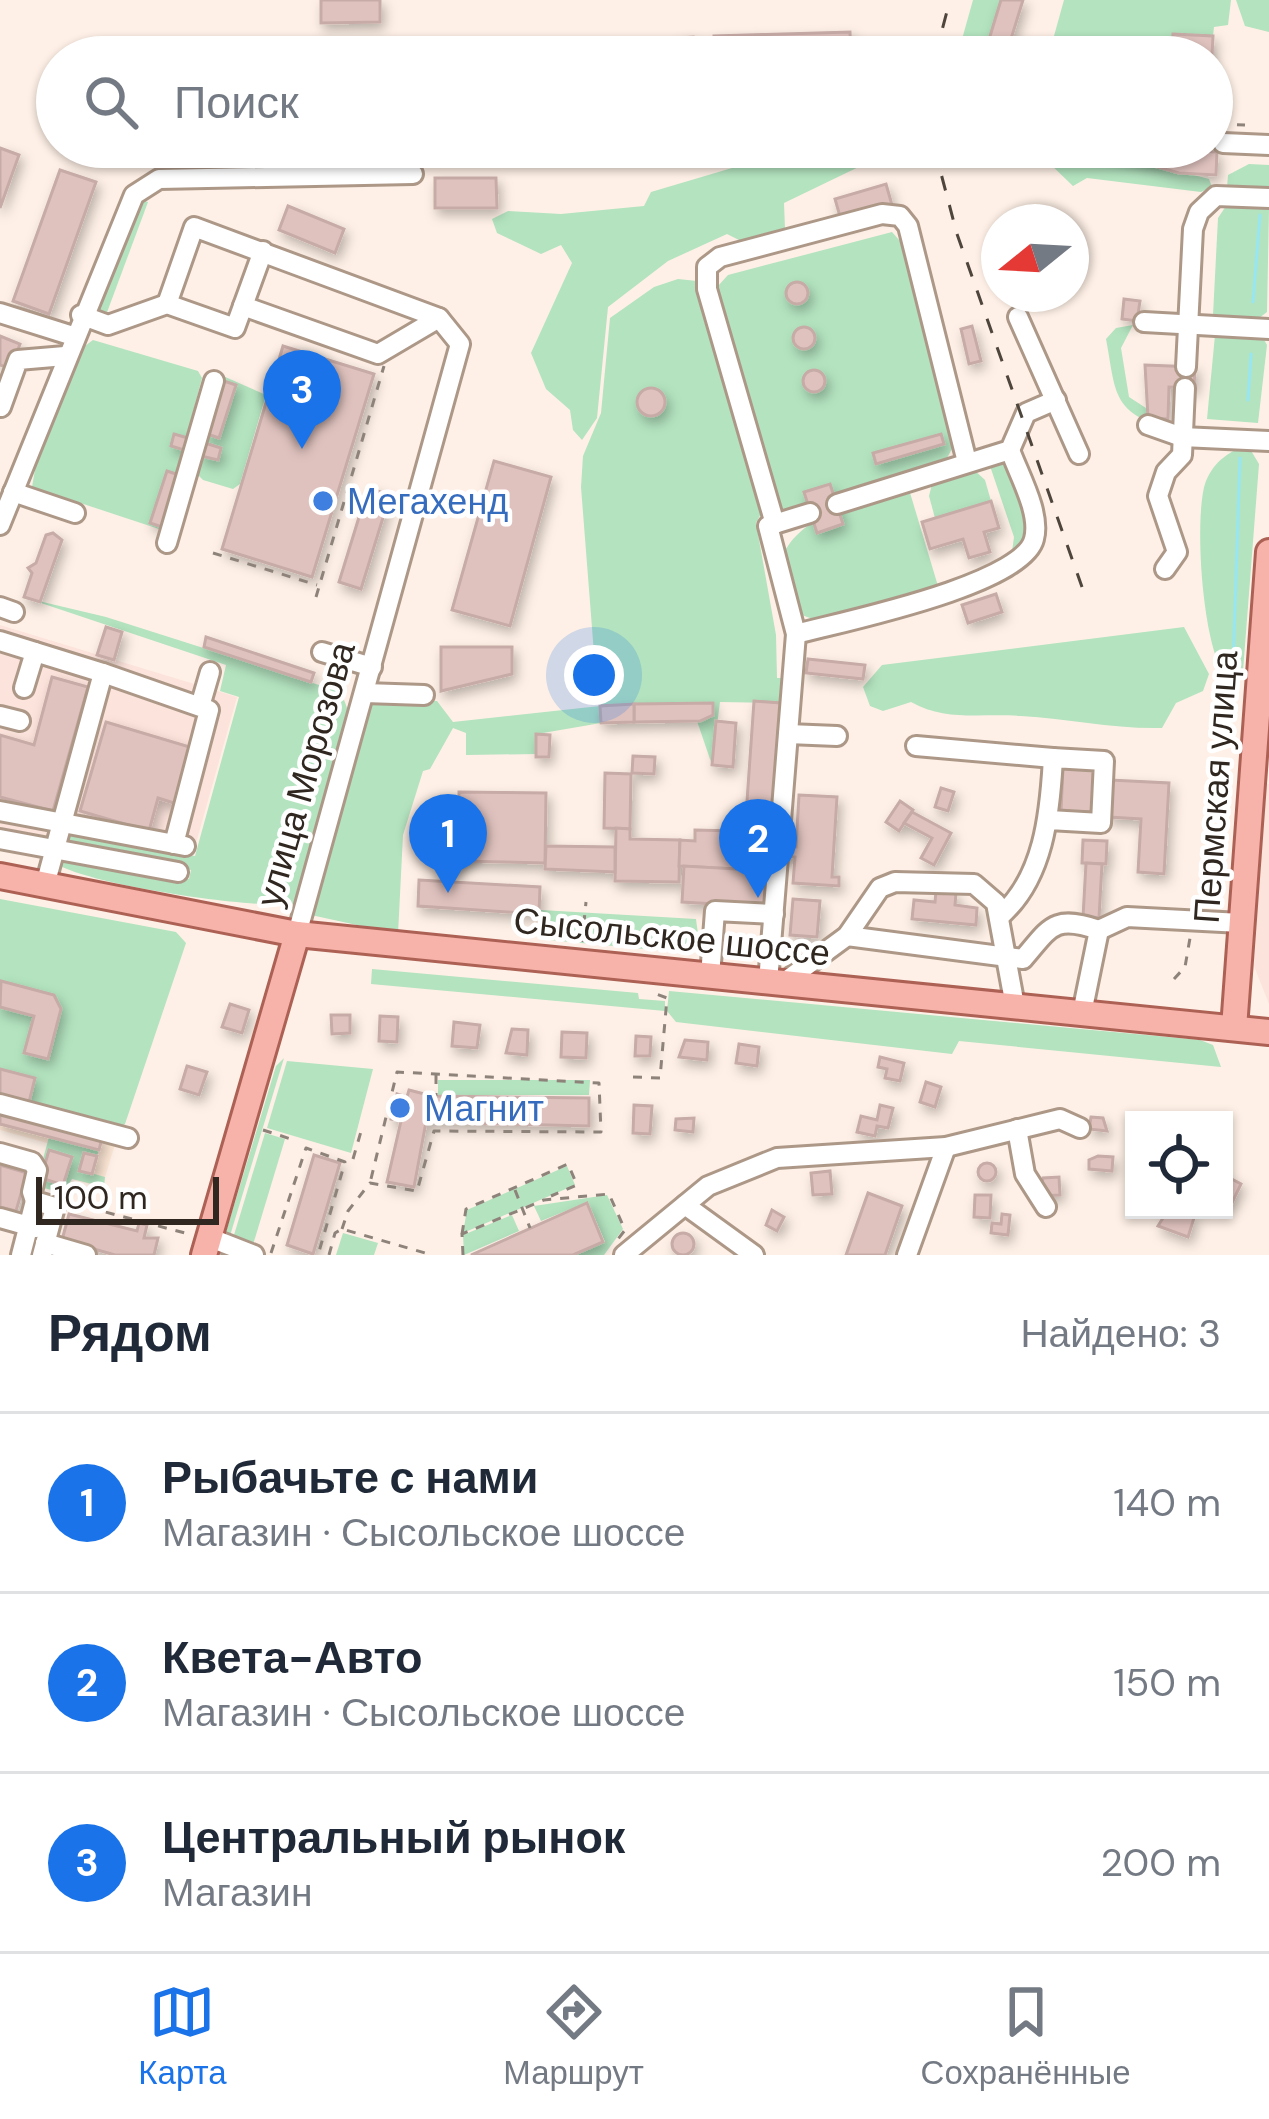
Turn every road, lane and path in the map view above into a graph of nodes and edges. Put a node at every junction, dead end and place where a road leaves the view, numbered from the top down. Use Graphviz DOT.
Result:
graph roads {
  1 [pos="1245,125"];
  2 [pos="1233,130"];
  3 [pos="1233,137"];
  4 [pos="1269,145"];
  5 [pos="413,174"];
  6 [pos="1269,198"];
  7 [pos="263,251"];
  8 [pos="167,304"];
  9 [pos="243,306"];
  10 [pos="0,314"];
  11 [pos="81,315"];
  12 [pos="1018,317"];
  13 [pos="440,318"];
  14 [pos="1144,322"];
  15 [pos="1189,325"];
  16 [pos="1269,328"];
  17 [pos="73,337"];
  18 [pos="65,356"];
  19 [pos="367,360"];
  20 [pos="1186,367"];
  21 [pos="214,381"];
  22 [pos="1185,388"];
  23 [pos="1056,400"];
  24 [pos="0,407"];
  25 [pos="40,422"];
  26 [pos="1148,425"];
  27 [pos="1182,437"];
  28 [pos="1269,441"];
  29 [pos="1010,450"];
  30 [pos="1079,454"];
  31 [pos="967,462"];
  32 [pos="13,492"];
  33 [pos="837,504"];
  34 [pos="75,513"];
  35 [pos="810,513"];
  36 [pos="775,524"];
  37 [pos="0,525"];
  38 [pos="167,543"];
  39 [pos="1269,552"];
  40 [pos="213,553"];
  41 [pos="1165,569"];
  42 [pos="319,585"];
  43 [pos="316,597"];
  44 [pos="796,634"];
  45 [pos="0,641"];
  46 [pos="35,652"];
  47 [pos="322,652"];
  48 [pos="372,667"];
  49 [pos="211,672"];
  50 [pos="103,673"];
  51 [pos="24,688"];
  52 [pos="365,693"];
  53 [pos="424,695"];
  54 [pos="201,703"];
  55 [pos="788,734"];
  56 [pos="837,736"];
  57 [pos="916,746"];
  58 [pos="1053,758"];
  59 [pos="0,811"];
  60 [pos="1049,820"];
  61 [pos="61,826"];
  62 [pos="0,839"];
  63 [pos="54,851"];
  64 [pos="178,872"];
  65 [pos="0,877"];
  66 [pos="45,885"];
  67 [pos="586,902"];
  68 [pos="774,914"];
  69 [pos="999,917"];
  70 [pos="1193,920"];
  71 [pos="1241,923"];
  72 [pos="1099,930"];
  73 [pos="297,934"];
  74 [pos="847,936"];
  75 [pos="582,950"];
  76 [pos="1007,959"];
  77 [pos="710,976"];
  78 [pos="1174,979"];
  79 [pos="776,983"];
  80 [pos="656,994"];
  81 [pos="1015,1006"];
  82 [pos="1082,1013"];
  83 [pos="1234,1028"];
  84 [pos="1269,1031"];
  85 [pos="436,1074"];
  86 [pos="633,1077"];
  87 [pos="436,1096"];
  88 [pos="0,1104"];
  89 [pos="362,1128"];
  90 [pos="1080,1128"];
  91 [pos="1017,1129"];
  92 [pos="263,1130"];
  93 [pos="128,1138"];
  94 [pos="297,1141"];
  95 [pos="946,1147"];
  96 [pos="0,1153"];
  97 [pos="353,1159"];
  98 [pos="370,1183"];
  99 [pos="514,1188"];
  100 [pos="544,1199"];
  101 [pos="685,1205"];
  102 [pos="63,1207"];
  103 [pos="1046,1208"];
  104 [pos="522,1209"];
  105 [pos="0,1217"];
  106 [pos="530,1228"];
  107 [pos="342,1229"];
  108 [pos="625,1230"];
  109 [pos="462,1234"];
  110 [pos="41,1239"];
  111 [pos="199,1242"];
  112 [pos="21,1255"];
  113 [pos="86,1255"];
  114 [pos="254,1255"];
  115 [pos="270,1255"];
  116 [pos="318,1255"];
  117 [pos="329,1255"];
  118 [pos="432,1255"];
  119 [pos="463,1255"];
  120 [pos="624,1255"];
  121 [pos="754,1255"];
  122 [pos="907,1255"];
  1 -- 2 [label="path"];
  3 -- 4 [label="street"];
  5 -- 11 [label="street"];
  6 -- 15 [label="street"];
  7 -- 8 [label="street"];
  7 -- 9 [label="street"];
  7 -- 13 [label="street"];
  8 -- 9 [label="street"];
  8 -- 11 [label="street"];
  9 -- 13 [label="street"];
  10 -- 17 [label="street"];
  11 -- 17 [label="street"];
  12 -- 23 [label="street"];
  13 -- 48 [label="street, улица Морозова"];
  14 -- 15 [label="street"];
  15 -- 16 [label="street"];
  15 -- 20 [label="street"];
  17 -- 18 [label="street"];
  18 -- 24 [label="street"];
  18 -- 25 [label="street"];
  19 -- 42 [label="path"];
  21 -- 38 [label="street"];
  22 -- 27 [label="street"];
  23 -- 29 [label="street"];
  23 -- 30 [label="street"];
  24 -- 25 [label="street"];
  25 -- 32 [label="street"];
  26 -- 27 [label="street"];
  27 -- 28 [label="street"];
  27 -- 41 [label="street"];
  29 -- 31 [label="street"];
  29 -- 44 [label="street"];
  31 -- 33 [label="street"];
  31 -- 36 [label="street"];
  32 -- 34 [label="street"];
  32 -- 37 [label="street"];
  35 -- 36 [label="street"];
  36 -- 44 [label="street"];
  39 -- 71 [label="main road, Пермская улица"];
  40 -- 42 [label="path"];
  42 -- 43 [label="path"];
  44 -- 55 [label="street"];
  45 -- 46 [label="street"];
  46 -- 50 [label="street"];
  46 -- 51 [label="street"];
  47 -- 48 [label="street"];
  48 -- 52 [label="street, улица Морозова"];
  49 -- 54 [label="street"];
  50 -- 54 [label="street"];
  50 -- 61 [label="street"];
  52 -- 53 [label="street"];
  52 -- 73 [label="street, улица Морозова"];
  54 -- 61 [label="street"];
  55 -- 56 [label="street"];
  55 -- 68 [label="street"];
  57 -- 58 [label="street"];
  58 -- 60 [label="street"];
  58 -- 60 [label="street"];
  59 -- 61 [label="street"];
  60 -- 69 [label="street"];
  61 -- 63 [label="street"];
  62 -- 63 [label="street"];
  63 -- 64 [label="street"];
  63 -- 66 [label="street"];
  65 -- 66 [label="main road, Сысольское шоссе"];
  66 -- 73 [label="main road, Сысольское шоссе"];
  67 -- 75 [label="path"];
  68 -- 77 [label="street"];
  68 -- 79 [label="street"];
  69 -- 74 [label="street"];
  69 -- 76 [label="street"];
  70 -- 71 [label="street"];
  70 -- 72 [label="street"];
  70 -- 78 [label="path"];
  71 -- 83 [label="main road, Пермская улица"];
  72 -- 76 [label="street"];
  72 -- 82 [label="street"];
  73 -- 77 [label="main road, Сысольское шоссе"];
  73 -- 111 [label="main road, улица Морозова"];
  74 -- 76 [label="street"];
  74 -- 79 [label="street"];
  76 -- 81 [label="street"];
  77 -- 79 [label="main road, Сысольское шоссе"];
  79 -- 81 [label="main road, Сысольское шоссе"];
  80 -- 86 [label="path"];
  81 -- 82 [label="main road, Сысольское шоссе"];
  82 -- 83 [label="main road, Сысольское шоссе"];
  83 -- 84 [label="main road, Сысольское шоссе"];
  85 -- 87 [label="path"];
  85 -- 98 [label="path"];
  85 -- 98 [label="path"];
  88 -- 93 [label="street"];
  89 -- 97 [label="path"];
  90 -- 91 [label="street"];
  91 -- 95 [label="street"];
  91 -- 103 [label="street"];
  92 -- 94 [label="path"];
  95 -- 101 [label="street"];
  95 -- 122 [label="street"];
  96 -- 110 [label="street"];
  98 -- 107 [label="path"];
  99 -- 100 [label="path"];
  99 -- 104 [label="path"];
  99 -- 109 [label="path"];
  100 -- 104 [label="path"];
  100 -- 108 [label="path"];
  101 -- 120 [label="street"];
  101 -- 121 [label="street"];
  102 -- 111 [label="path"];
  104 -- 106 [label="path"];
  104 -- 109 [label="path"];
  105 -- 110 [label="street"];
  107 -- 117 [label="path"];
  107 -- 118 [label="path"];
  109 -- 119 [label="path"];
  110 -- 112 [label="street"];
  110 -- 113 [label="street"];
  111 -- 114 [label="street"];
  115 -- 116 [label="path"];
}
